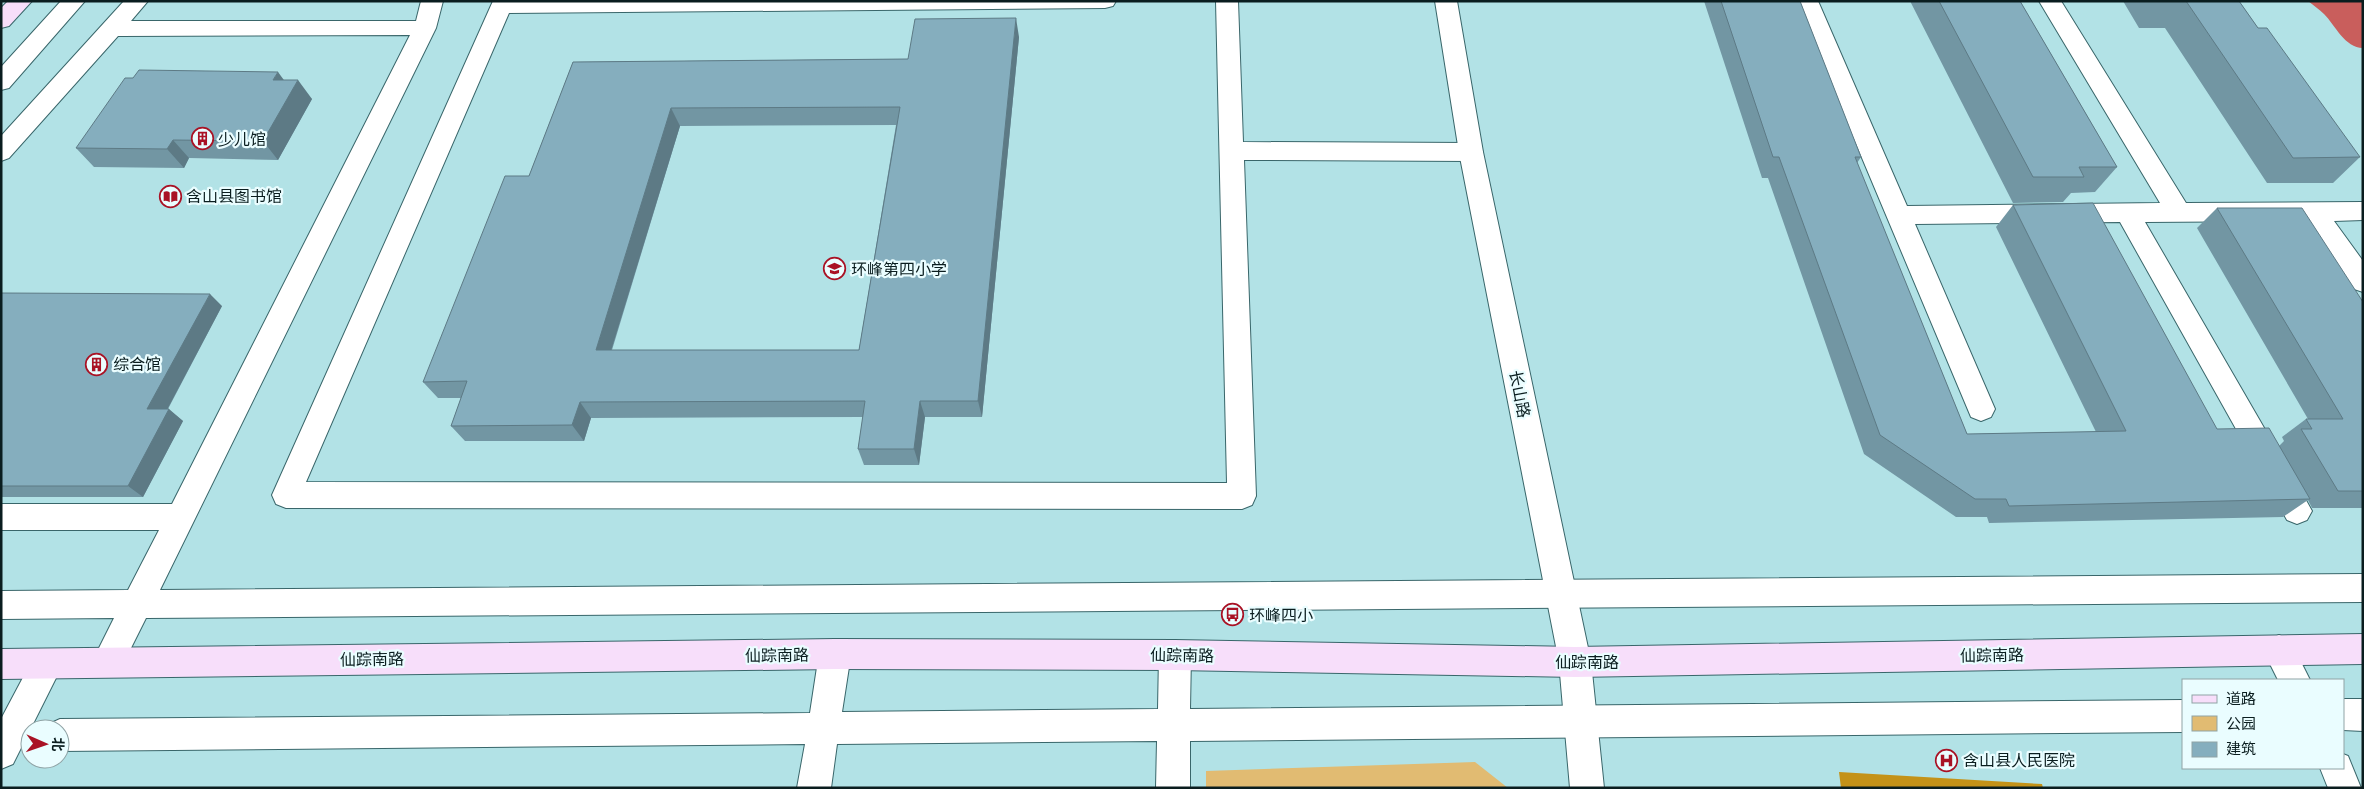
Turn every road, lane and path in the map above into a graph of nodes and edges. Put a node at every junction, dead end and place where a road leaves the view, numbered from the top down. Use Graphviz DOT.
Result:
graph roads {
  1 [pos="21,1"];
  2 [pos="74,1"];
  3 [pos="137,1"];
  4 [pos="432,1"];
  5 [pos="1104,1"];
  6 [pos="1228,1"];
  7 [pos="1446,1"];
  8 [pos="1808,1"];
  9 [pos="2050,1"];
  10 [pos="1,21"];
  11 [pos="425,28"];
  12 [pos="113,29"];
  13 [pos="1,82"];
  14 [pos="1231,151"];
  15 [pos="1,152"];
  16 [pos="1471,152"];
  17 [pos="2363,211"];
  18 [pos="2315,212"];
  19 [pos="2127,213"];
  20 [pos="2179,213"];
  21 [pos="1898,215"];
  22 [pos="2363,282"];
  23 [pos="1980,409"];
  24 [pos="2297,511"];
  25 [pos="1,517"];
  26 [pos="180,517"];
  27 [pos="2363,588"];
  28 [pos="1561,594"];
  29 [pos="136,604"];
  30 [pos="1,605"];
  31 [pos="2363,649"];
  32 [pos="2280,650"];
  33 [pos="834,654"];
  34 [pos="1175,655"];
  35 [pos="108,662"];
  36 [pos="1575,662"];
  37 [pos="1,664"];
  38 [pos="47,664"];
  39 [pos="2294,679"];
  40 [pos="2344,715"];
  41 [pos="2363,715"];
  42 [pos="2182,716"];
  43 [pos="1581,722"];
  44 [pos="1174,725"];
  45 [pos="823,728"];
  46 [pos="70,735"];
  47 [pos="11,739"];
  48 [pos="2336,769"];
  49 [pos="814,788"];
  50 [pos="1173,788"];
  51 [pos="1587,788"];
  52 [pos="2345,788"];
  1 -- 10 [label="main road"];
  2 -- 13 [label="street"];
  3 -- 12 [label="street"];
  4 -- 11 [label="street"];
  5 -- 14 [label="street"];
  6 -- 14 [label="street"];
  7 -- 16 [label="street, 长山路"];
  8 -- 21 [label="street"];
  9 -- 20 [label="street"];
  11 -- 12 [label="street"];
  11 -- 26 [label="street"];
  12 -- 15 [label="street"];
  14 -- 16 [label="street"];
  16 -- 28 [label="street, 长山路"];
  17 -- 18 [label="street"];
  18 -- 20 [label="street"];
  18 -- 22 [label="street"];
  19 -- 20 [label="street"];
  19 -- 21 [label="street"];
  19 -- 24 [label="street"];
  21 -- 23 [label="street"];
  25 -- 26 [label="street"];
  26 -- 29 [label="street"];
  27 -- 28 [label="street"];
  28 -- 29 [label="street"];
  28 -- 36 [label="street, 长山路"];
  29 -- 30 [label="street"];
  29 -- 35 [label="street"];
  31 -- 32 [label="main road, 仙踪南路"];
  32 -- 36 [label="main road, 仙踪南路"];
  32 -- 39 [label="street"];
  33 -- 34 [label="main road, 仙踪南路"];
  33 -- 35 [label="main road, 仙踪南路"];
  33 -- 45 [label="street"];
  34 -- 36 [label="main road, 仙踪南路"];
  34 -- 44 [label="street"];
  35 -- 38 [label="main road, 仙踪南路"];
  36 -- 43 [label="street, 长山路"];
  37 -- 38 [label="main road, 仙踪南路"];
  38 -- 47 [label="street"];
  40 -- 41 [label="street"];
  42 -- 43 [label="street"];
  43 -- 44 [label="street"];
  43 -- 51 [label="street, 长山路"];
  44 -- 45 [label="street"];
  44 -- 50 [label="street"];
  45 -- 46 [label="street"];
  45 -- 49 [label="street"];
  48 -- 52 [label="street"];
}
